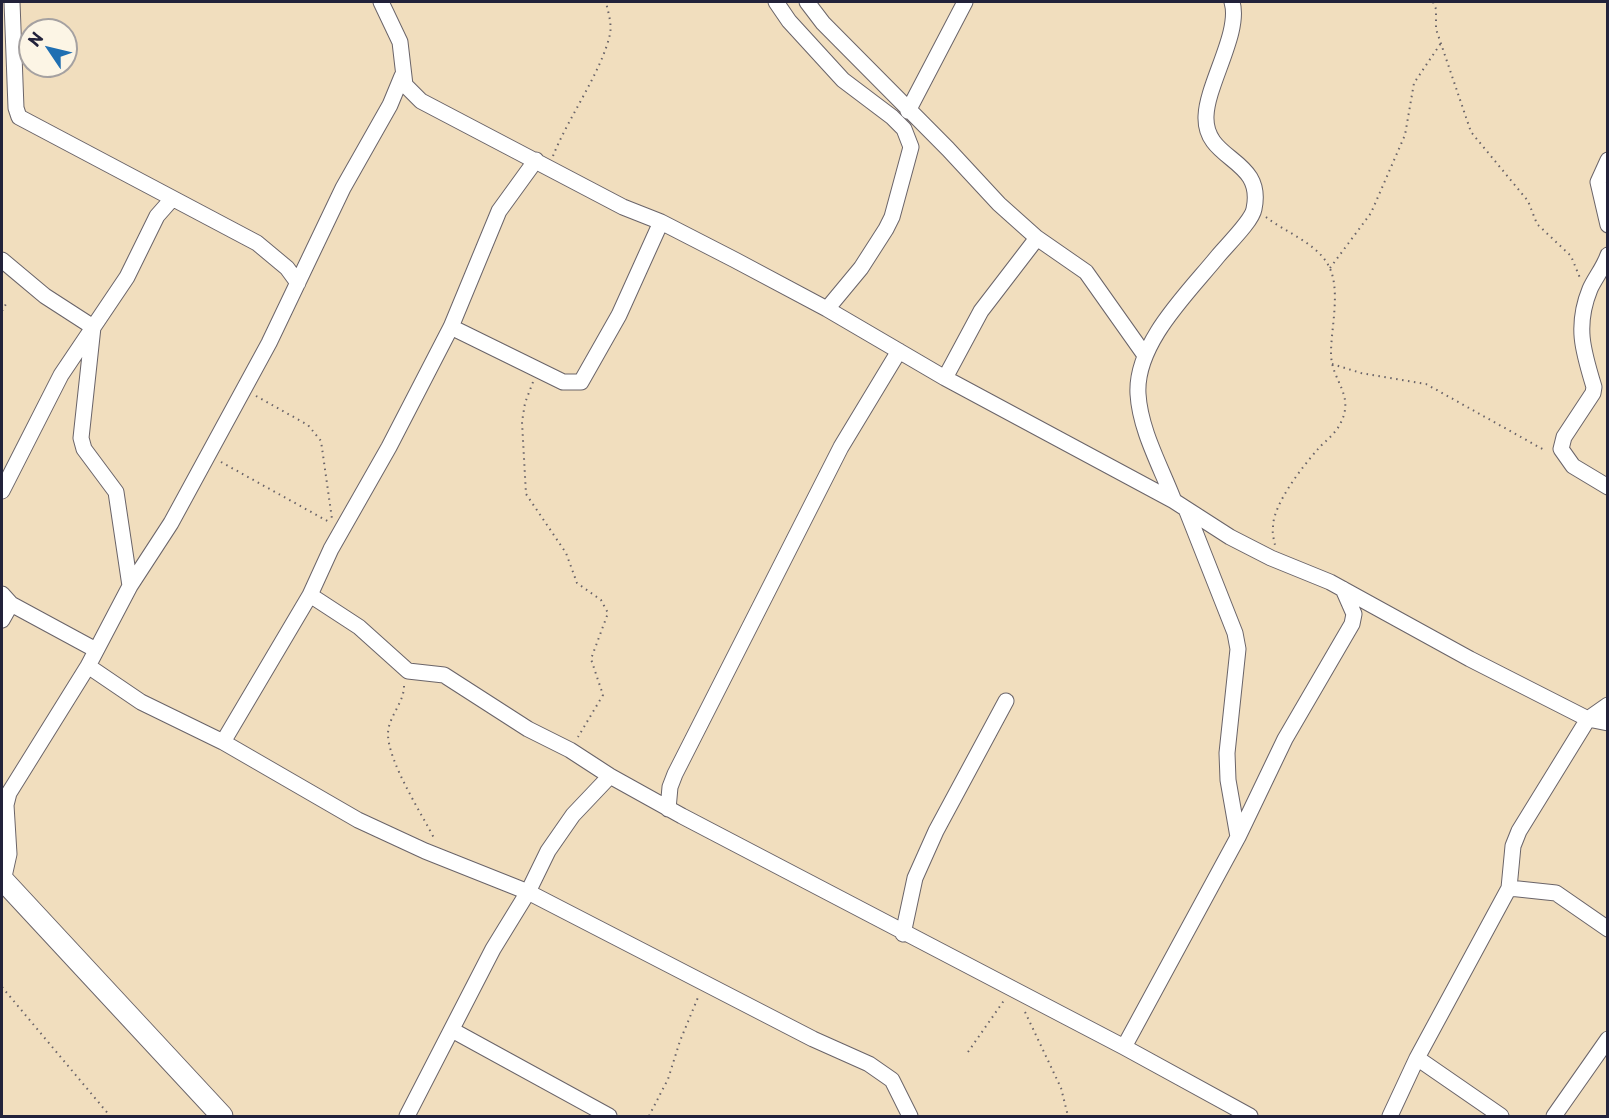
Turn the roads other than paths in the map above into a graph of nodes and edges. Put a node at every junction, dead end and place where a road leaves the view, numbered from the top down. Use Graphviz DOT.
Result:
graph roads {
  1 [pos="12,2"];
  2 [pos="381,2"];
  3 [pos="776,2"];
  4 [pos="807,2"];
  5 [pos="965,2"];
  6 [pos="1232,2"];
  7 [pos="7,16"];
  8 [pos="402,76"];
  9 [pos="421,101"];
  10 [pos="390,105"];
  11 [pos="2,108"];
  12 [pos="908,111"];
  13 [pos="19,117"];
  14 [pos="1608,160"];
  15 [pos="542,163"];
  16 [pos="172,199"];
  17 [pos="661,222"];
  18 [pos="1608,225"];
  19 [pos="1037,238"];
  20 [pos="1608,255"];
  21 [pos="2,260"];
  22 [pos="298,283"];
  23 [pos="828,309"];
  24 [pos="93,327"];
  25 [pos="451,327"];
  26 [pos="899,351"];
  27 [pos="1144,354"];
  28 [pos="945,378"];
  29 [pos="6,474"];
  30 [pos="1608,487"];
  31 [pos="2,491"];
  32 [pos="1180,505"];
  33 [pos="130,586"];
  34 [pos="1343,589"];
  35 [pos="309,595"];
  36 [pos="6,599"];
  37 [pos="2,620"];
  38 [pos="96,650"];
  39 [pos="88,666"];
  40 [pos="1006,701"];
  41 [pos="1608,705"];
  42 [pos="1588,719"];
  43 [pos="1608,723"];
  44 [pos="223,742"];
  45 [pos="610,776"];
  46 [pos="670,787"];
  47 [pos="645,795"];
  48 [pos="668,808"];
  49 [pos="1238,837"];
  50 [pos="2,880"];
  51 [pos="1509,888"];
  52 [pos="528,892"];
  53 [pos="1608,929"];
  54 [pos="903,934"];
  55 [pos="452,1030"];
  56 [pos="1608,1039"];
  57 [pos="1124,1047"];
  58 [pos="1417,1058"];
  59 [pos="222,1116"];
  60 [pos="407,1116"];
  61 [pos="607,1116"];
  62 [pos="910,1116"];
  63 [pos="1248,1116"];
  64 [pos="1390,1116"];
  65 [pos="1501,1116"];
  66 [pos="1554,1116"];
  1 -- 7 [label="street"];
  2 -- 8 [label="street"];
  3 -- 23 [label="street"];
  4 -- 12 [label="street"];
  5 -- 12 [label="street"];
  6 -- 27 [label="street"];
  7 -- 13 [label="street"];
  8 -- 9 [label="street"];
  8 -- 10 [label="street"];
  9 -- 10 [label="street"];
  9 -- 15 [label="street"];
  10 -- 22 [label="street"];
  11 -- 13 [label="street"];
  12 -- 19 [label="street"];
  13 -- 16 [label="street"];
  14 -- 18 [label="street"];
  15 -- 17 [label="street"];
  15 -- 25 [label="street"];
  16 -- 22 [label="street"];
  16 -- 24 [label="street"];
  17 -- 23 [label="street"];
  17 -- 25 [label="street"];
  19 -- 27 [label="street"];
  19 -- 28 [label="street"];
  20 -- 30 [label="street"];
  21 -- 24 [label="street"];
  22 -- 33 [label="street"];
  23 -- 26 [label="street"];
  24 -- 29 [label="street"];
  24 -- 33 [label="street"];
  25 -- 35 [label="street"];
  26 -- 28 [label="street"];
  26 -- 46 [label="street"];
  27 -- 32 [label="street"];
  28 -- 32 [label="street"];
  29 -- 31 [label="street"];
  32 -- 34 [label="street"];
  32 -- 49 [label="street"];
  33 -- 38 [label="street"];
  34 -- 42 [label="street"];
  34 -- 49 [label="street"];
  35 -- 44 [label="street"];
  35 -- 45 [label="street"];
  36 -- 37 [label="street"];
  36 -- 38 [label="street"];
  38 -- 39 [label="street"];
  39 -- 44 [label="street"];
  39 -- 50 [label="street"];
  40 -- 54 [label="street"];
  41 -- 42 [label="street"];
  42 -- 43 [label="street"];
  42 -- 51 [label="street"];
  44 -- 52 [label="street"];
  45 -- 47 [label="street"];
  45 -- 52 [label="street"];
  46 -- 47 [label="street"];
  46 -- 48 [label="street"];
  47 -- 48 [label="street"];
  48 -- 54 [label="street"];
  49 -- 57 [label="street"];
  50 -- 59 [label="street"];
  51 -- 53 [label="street"];
  51 -- 58 [label="street"];
  52 -- 55 [label="street"];
  52 -- 62 [label="street"];
  54 -- 57 [label="street"];
  55 -- 60 [label="street"];
  55 -- 61 [label="street"];
  56 -- 66 [label="street"];
  57 -- 63 [label="street"];
  58 -- 64 [label="street"];
  58 -- 65 [label="street"];
}
